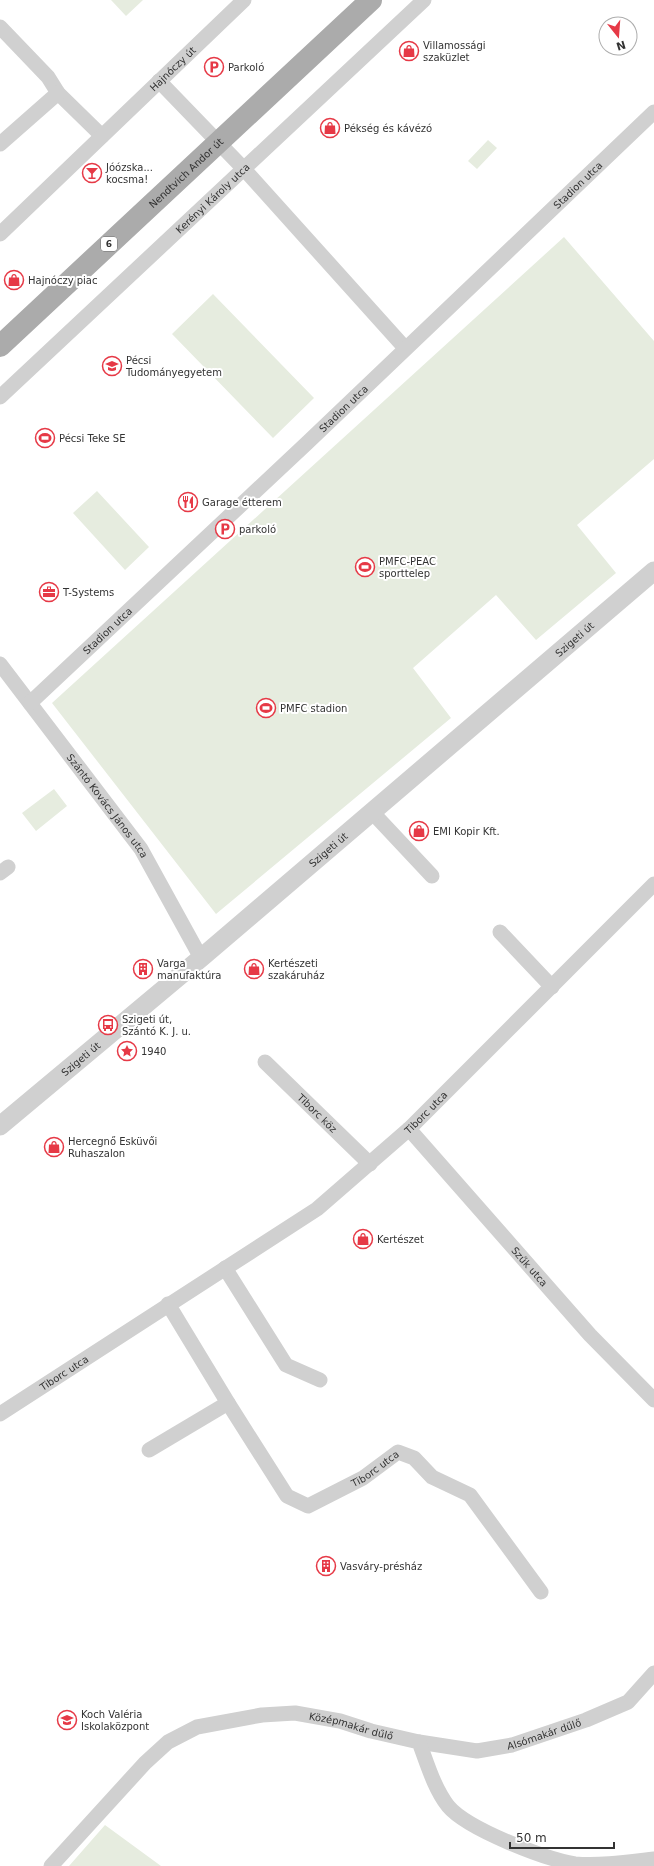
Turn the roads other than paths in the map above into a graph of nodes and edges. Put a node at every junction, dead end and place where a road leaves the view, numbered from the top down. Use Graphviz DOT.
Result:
graph roads {
  1 [pos="244,0"];
  2 [pos="371,0"];
  3 [pos="424,0"];
  4 [pos="0,26"];
  5 [pos="159,81"];
  6 [pos="58,93"];
  7 [pos="654,112"];
  8 [pos="102,136"];
  9 [pos="219,143"];
  10 [pos="0,144"];
  11 [pos="244,169"];
  12 [pos="0,234"];
  13 [pos="0,346"];
  14 [pos="405,348"];
  15 [pos="0,397"];
  16 [pos="654,571"];
  17 [pos="0,664"];
  18 [pos="30,703"];
  19 [pos="372,812"];
  20 [pos="432,876"];
  21 [pos="654,884"];
  22 [pos="500,932"];
  23 [pos="201,958"];
  24 [pos="552,986"];
  25 [pos="265,1062"];
  26 [pos="0,1126"];
  27 [pos="409,1129"];
  28 [pos="370,1164"];
  29 [pos="225,1268"];
  30 [pos="168,1304"];
  31 [pos="320,1380"];
  32 [pos="654,1400"];
  33 [pos="228,1404"];
  34 [pos="0,1414"];
  35 [pos="149,1450"];
  36 [pos="541,1592"];
  37 [pos="654,1673"];
  38 [pos="419,1742"];
  39 [pos="654,1859"];
  40 [pos="51,1866"];
  1 -- 5 [label="street, Hajnóczy út"];
  2 -- 9 [label="main road, Nendtvich Andor út / 6"];
  3 -- 11 [label="street, Kerényi Károly utca"];
  4 -- 6 [label="street"];
  5 -- 8 [label="street, Hajnóczy út"];
  5 -- 9 [label="street"];
  6 -- 8 [label="street"];
  6 -- 10 [label="street"];
  7 -- 14 [label="street, Stadion utca"];
  8 -- 12 [label="street, Hajnóczy út"];
  9 -- 11 [label="street"];
  9 -- 13 [label="main road, Nendtvich Andor út / 6"];
  11 -- 14 [label="street"];
  11 -- 15 [label="street, Kerényi Károly utca"];
  14 -- 18 [label="street, Stadion utca"];
  16 -- 19 [label="street, Szigeti út"];
  17 -- 18 [label="street, Szántó Kovács János utca"];
  18 -- 23 [label="street, Szántó Kovács János utca"];
  19 -- 20 [label="street"];
  19 -- 23 [label="street, Szigeti út"];
  21 -- 24 [label="street, Tiborc utca"];
  22 -- 24 [label="street"];
  23 -- 26 [label="street, Szigeti út"];
  24 -- 27 [label="street, Tiborc utca"];
  25 -- 28 [label="street, Tiborc köz"];
  27 -- 28 [label="street, Tiborc utca"];
  27 -- 32 [label="street, Szűk utca"];
  28 -- 29 [label="street, Tiborc utca"];
  29 -- 30 [label="street, Tiborc utca"];
  29 -- 31 [label="street"];
  30 -- 33 [label="street, Tiborc utca"];
  30 -- 34 [label="street, Tiborc utca"];
  33 -- 35 [label="street"];
  33 -- 36 [label="street, Tiborc utca"];
  37 -- 38 [label="street, Alsómakár dűlő"];
  38 -- 39 [label="street"];
  38 -- 40 [label="street, Középmakár dűlő"];
}
